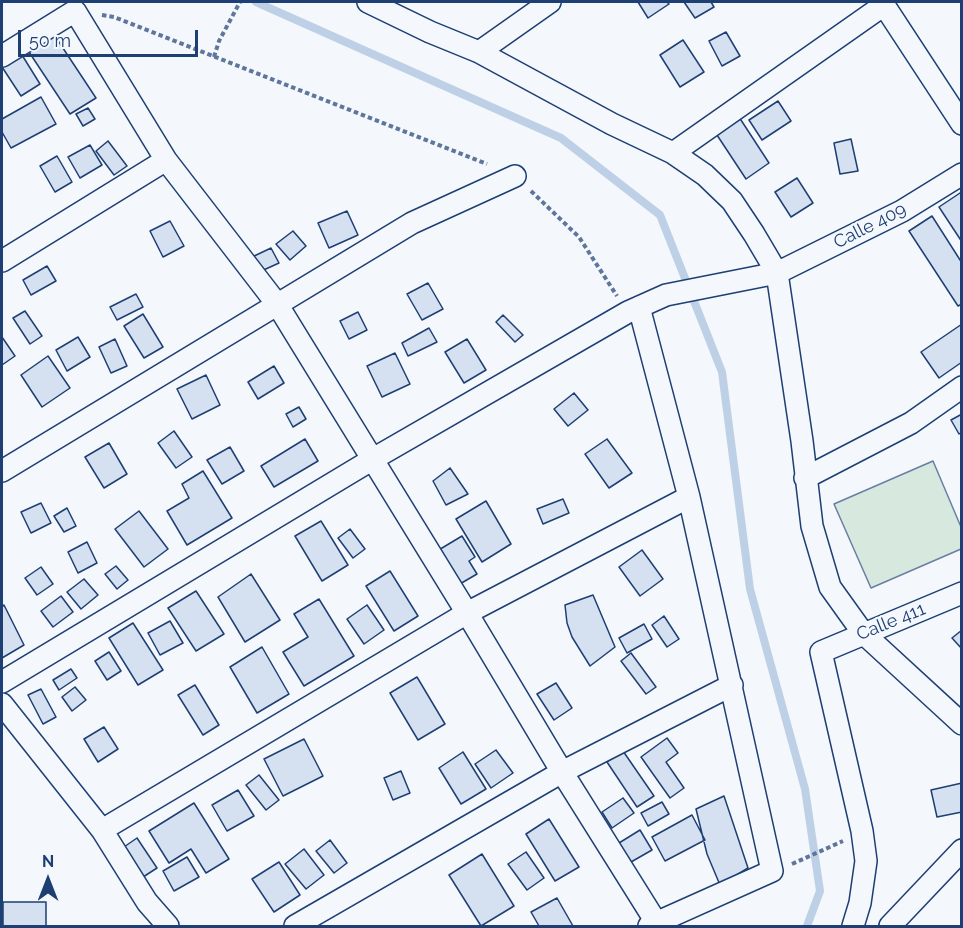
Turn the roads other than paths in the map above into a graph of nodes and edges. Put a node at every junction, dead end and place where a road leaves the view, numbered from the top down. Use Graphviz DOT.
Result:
graph roads {
  1 [pos="368,2"];
  2 [pos="550,2"];
  3 [pos="883,3"];
  4 [pos="70,6"];
  5 [pos="479,52"];
  6 [pos="2,56"];
  7 [pos="962,124"];
  8 [pos="673,153"];
  9 [pos="166,160"];
  10 [pos="962,174"];
  11 [pos="515,176"];
  12 [pos="2,261"];
  13 [pos="777,273"];
  14 [pos="277,304"];
  15 [pos="634,309"];
  16 [pos="962,387"];
  17 [pos="374,459"];
  18 [pos="2,471"];
  19 [pos="805,478"];
  20 [pos="689,497"];
  21 [pos="962,593"];
  22 [pos="467,613"];
  23 [pos="863,633"];
  24 [pos="2,682"];
  25 [pos="732,685"];
  26 [pos="2,704"];
  27 [pos="962,723"];
  28 [pos="562,772"];
  29 [pos="102,830"];
  30 [pos="962,850"];
  31 [pos="147,902"];
  32 [pos="653,924"];
  33 [pos="147,927"];
  34 [pos="168,927"];
  35 [pos="295,927"];
  36 [pos="854,927"];
  37 [pos="890,927"];
  1 -- 5 [label="street"];
  2 -- 5 [label="street"];
  3 -- 7 [label="street"];
  3 -- 8 [label="street"];
  4 -- 6 [label="street"];
  4 -- 9 [label="street"];
  5 -- 8 [label="street"];
  8 -- 13 [label="street"];
  9 -- 12 [label="street"];
  9 -- 14 [label="street"];
  10 -- 13 [label="street, Calle 409"];
  11 -- 14 [label="street"];
  13 -- 15 [label="street, Calle 409"];
  13 -- 19 [label="street"];
  14 -- 17 [label="street"];
  14 -- 18 [label="street"];
  15 -- 17 [label="street, Calle 409"];
  15 -- 20 [label="street"];
  16 -- 19 [label="street"];
  17 -- 22 [label="street"];
  17 -- 24 [label="street, Calle 409"];
  19 -- 23 [label="street"];
  20 -- 22 [label="street"];
  20 -- 25 [label="street"];
  21 -- 23 [label="street, Calle 411"];
  22 -- 28 [label="street"];
  22 -- 29 [label="street"];
  23 -- 27 [label="street"];
  23 -- 36 [label="street, Calle 411"];
  25 -- 28 [label="street"];
  25 -- 32 [label="street"];
  26 -- 29 [label="street"];
  28 -- 32 [label="street"];
  28 -- 35 [label="street"];
  29 -- 31 [label="street"];
  30 -- 37 [label="street"];
  31 -- 33 [label="street"];
  31 -- 34 [label="street"];
}
